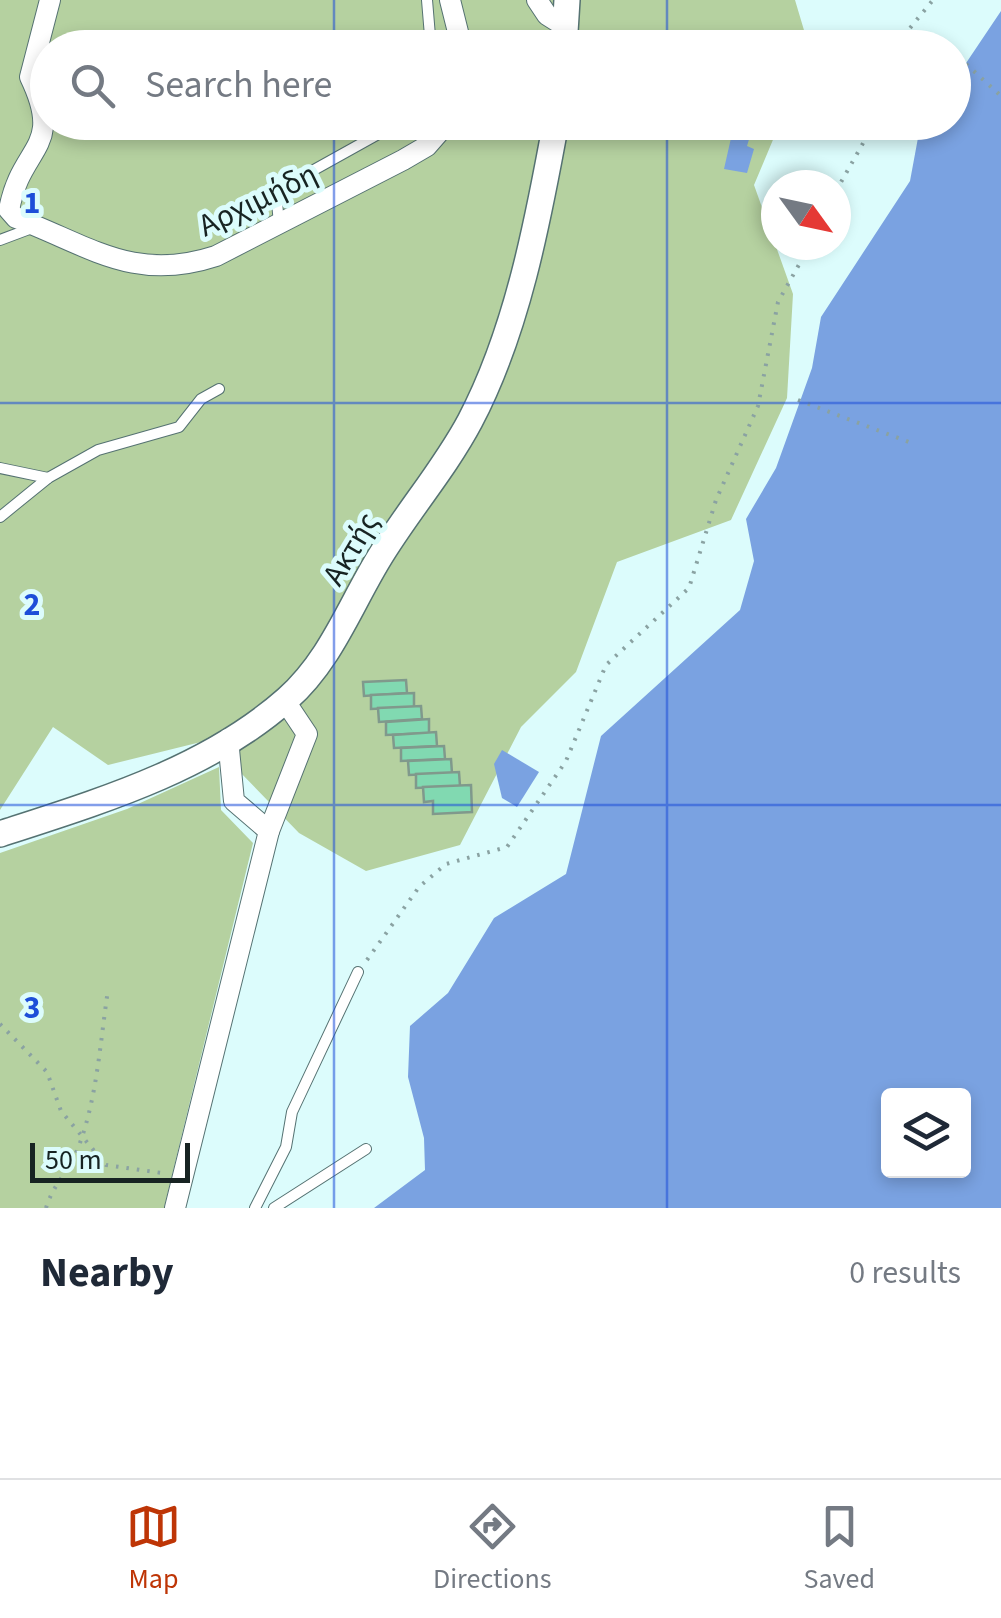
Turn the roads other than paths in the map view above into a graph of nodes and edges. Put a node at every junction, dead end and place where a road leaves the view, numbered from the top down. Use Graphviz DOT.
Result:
graph roads {
  1 [pos="50,0"];
  2 [pos="426,0"];
  3 [pos="450,0"];
  4 [pos="536,0"];
  5 [pos="568,0"];
  6 [pos="42,30"];
  7 [pos="430,30"];
  8 [pos="458,30"];
  9 [pos="559,30"];
  10 [pos="566,30"];
  11 [pos="39,140"];
  12 [pos="368,140"];
  13 [pos="432,140"];
  14 [pos="552,140"];
  15 [pos="279,224"];
  16 [pos="40,226"];
  17 [pos="0,240"];
  18 [pos="219,389"];
  19 [pos="0,468"];
  20 [pos="48,478"];
  21 [pos="0,517"];
  22 [pos="285,701"];
  23 [pos="228,738"];
  24 [pos="268,831"];
  25 [pos="0,834"];
  26 [pos="358,972"];
  27 [pos="366,1149"];
  28 [pos="175,1208"];
  29 [pos="255,1208"];
  30 [pos="274,1208"];
  1 -- 6 [label="street, Αρχιμήδη"];
  2 -- 7 [label="lane"];
  3 -- 8 [label="street"];
  4 -- 9 [label="street"];
  5 -- 10 [label="street"];
  11 -- 16 [label="street, Αρχιμήδη"];
  12 -- 15 [label="lane"];
  13 -- 15 [label="street, Αρχιμήδη"];
  14 -- 22 [label="street, Ακτής"];
  15 -- 16 [label="street, Αρχιμήδη"];
  16 -- 17 [label="lane"];
  18 -- 20 [label="lane"];
  19 -- 20 [label="lane"];
  20 -- 21 [label="lane"];
  22 -- 23 [label="street, Ακτής"];
  22 -- 24 [label="street"];
  23 -- 24 [label="street"];
  23 -- 25 [label="street, Ακτής"];
  24 -- 28 [label="street"];
  26 -- 29 [label="lane"];
  27 -- 30 [label="lane"];
}
